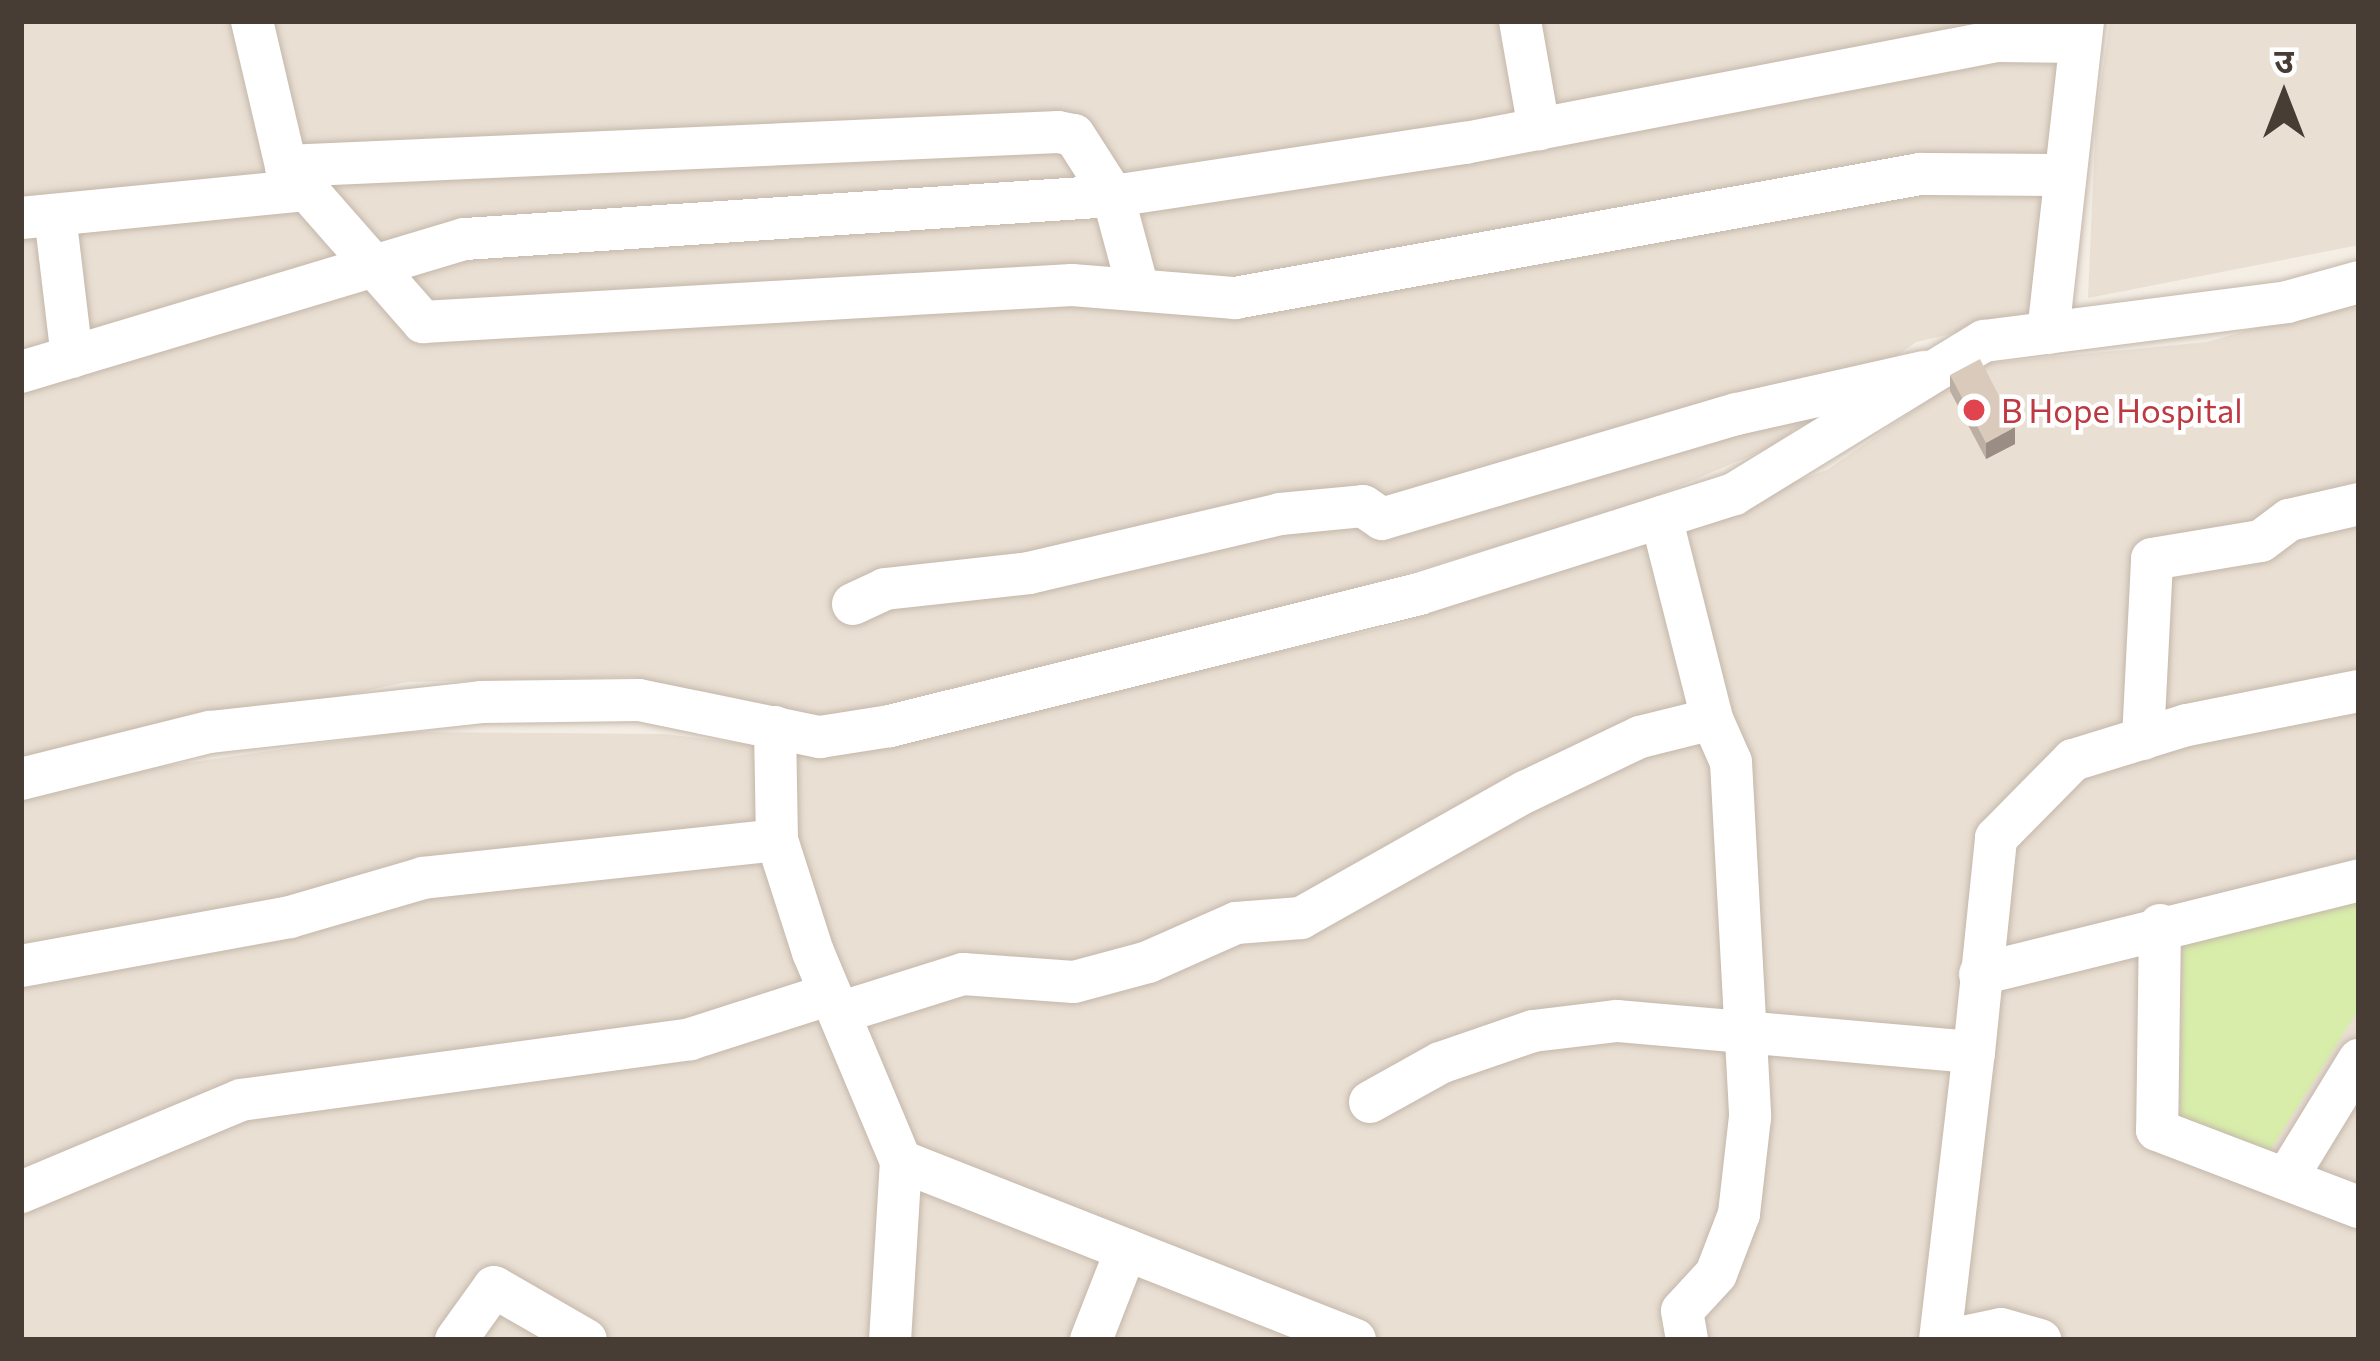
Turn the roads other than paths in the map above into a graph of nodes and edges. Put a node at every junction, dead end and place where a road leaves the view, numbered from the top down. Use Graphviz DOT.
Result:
graph roads {
  1 [pos="252,21"];
  2 [pos="1520,21"];
  3 [pos="2081,31"];
  4 [pos="1539,129"];
  5 [pos="2063,175"];
  6 [pos="297,178"];
  7 [pos="1113,196"];
  8 [pos="38,216"];
  9 [pos="375,268"];
  10 [pos="2359,282"];
  11 [pos="1137,286"];
  12 [pos="2048,333"];
  13 [pos="72,357"];
  14 [pos="21,372"];
  15 [pos="1924,372"];
  16 [pos="2359,504"];
  17 [pos="1660,517"];
  18 [pos="853,604"];
  19 [pos="2359,691"];
  20 [pos="1712,719"];
  21 [pos="775,727"];
  22 [pos="2143,739"];
  23 [pos="21,778"];
  24 [pos="777,840"];
  25 [pos="2359,880"];
  26 [pos="2160,925"];
  27 [pos="21,966"];
  28 [pos="1980,974"];
  29 [pos="834,1004"];
  30 [pos="1746,1033"];
  31 [pos="1974,1052"];
  32 [pos="2359,1060"];
  33 [pos="1370,1102"];
  34 [pos="901,1161"];
  35 [pos="2285,1179"];
  36 [pos="21,1192"];
  37 [pos="2359,1207"];
  38 [pos="1126,1250"];
  39 [pos="1279,1327"];
  40 [pos="455,1340"];
  41 [pos="586,1340"];
  42 [pos="890,1340"];
  43 [pos="1091,1340"];
  44 [pos="1355,1340"];
  45 [pos="1687,1340"];
  46 [pos="1945,1340"];
  47 [pos="2040,1340"];
  1 -- 6 [label="street"];
  2 -- 4 [label="street"];
  3 -- 4 [label="street"];
  3 -- 5 [label="street"];
  4 -- 7 [label="street"];
  5 -- 11 [label="street"];
  5 -- 12 [label="street"];
  6 -- 7 [label="street"];
  6 -- 8 [label="street"];
  6 -- 9 [label="street"];
  7 -- 9 [label="street"];
  7 -- 11 [label="street"];
  8 -- 13 [label="street"];
  9 -- 11 [label="street"];
  9 -- 13 [label="street"];
  10 -- 12 [label="street"];
  12 -- 15 [label="street"];
  13 -- 14 [label="street"];
  15 -- 17 [label="street"];
  15 -- 18 [label="street"];
  16 -- 22 [label="street"];
  17 -- 20 [label="street"];
  17 -- 21 [label="street"];
  19 -- 22 [label="street"];
  20 -- 29 [label="street"];
  20 -- 30 [label="street"];
  21 -- 23 [label="street"];
  21 -- 24 [label="street"];
  22 -- 28 [label="street"];
  24 -- 27 [label="street"];
  24 -- 29 [label="street"];
  25 -- 26 [label="street"];
  26 -- 28 [label="street"];
  26 -- 35 [label="street"];
  28 -- 31 [label="street"];
  29 -- 34 [label="street"];
  29 -- 36 [label="street"];
  30 -- 31 [label="street"];
  30 -- 33 [label="street"];
  30 -- 45 [label="street"];
  31 -- 46 [label="street"];
  32 -- 35 [label="street"];
  34 -- 38 [label="street"];
  34 -- 42 [label="street"];
  35 -- 37 [label="street"];
  38 -- 39 [label="street"];
  38 -- 43 [label="street"];
  39 -- 44 [label="street"];
  40 -- 41 [label="street"];
  46 -- 47 [label="street"];
}
